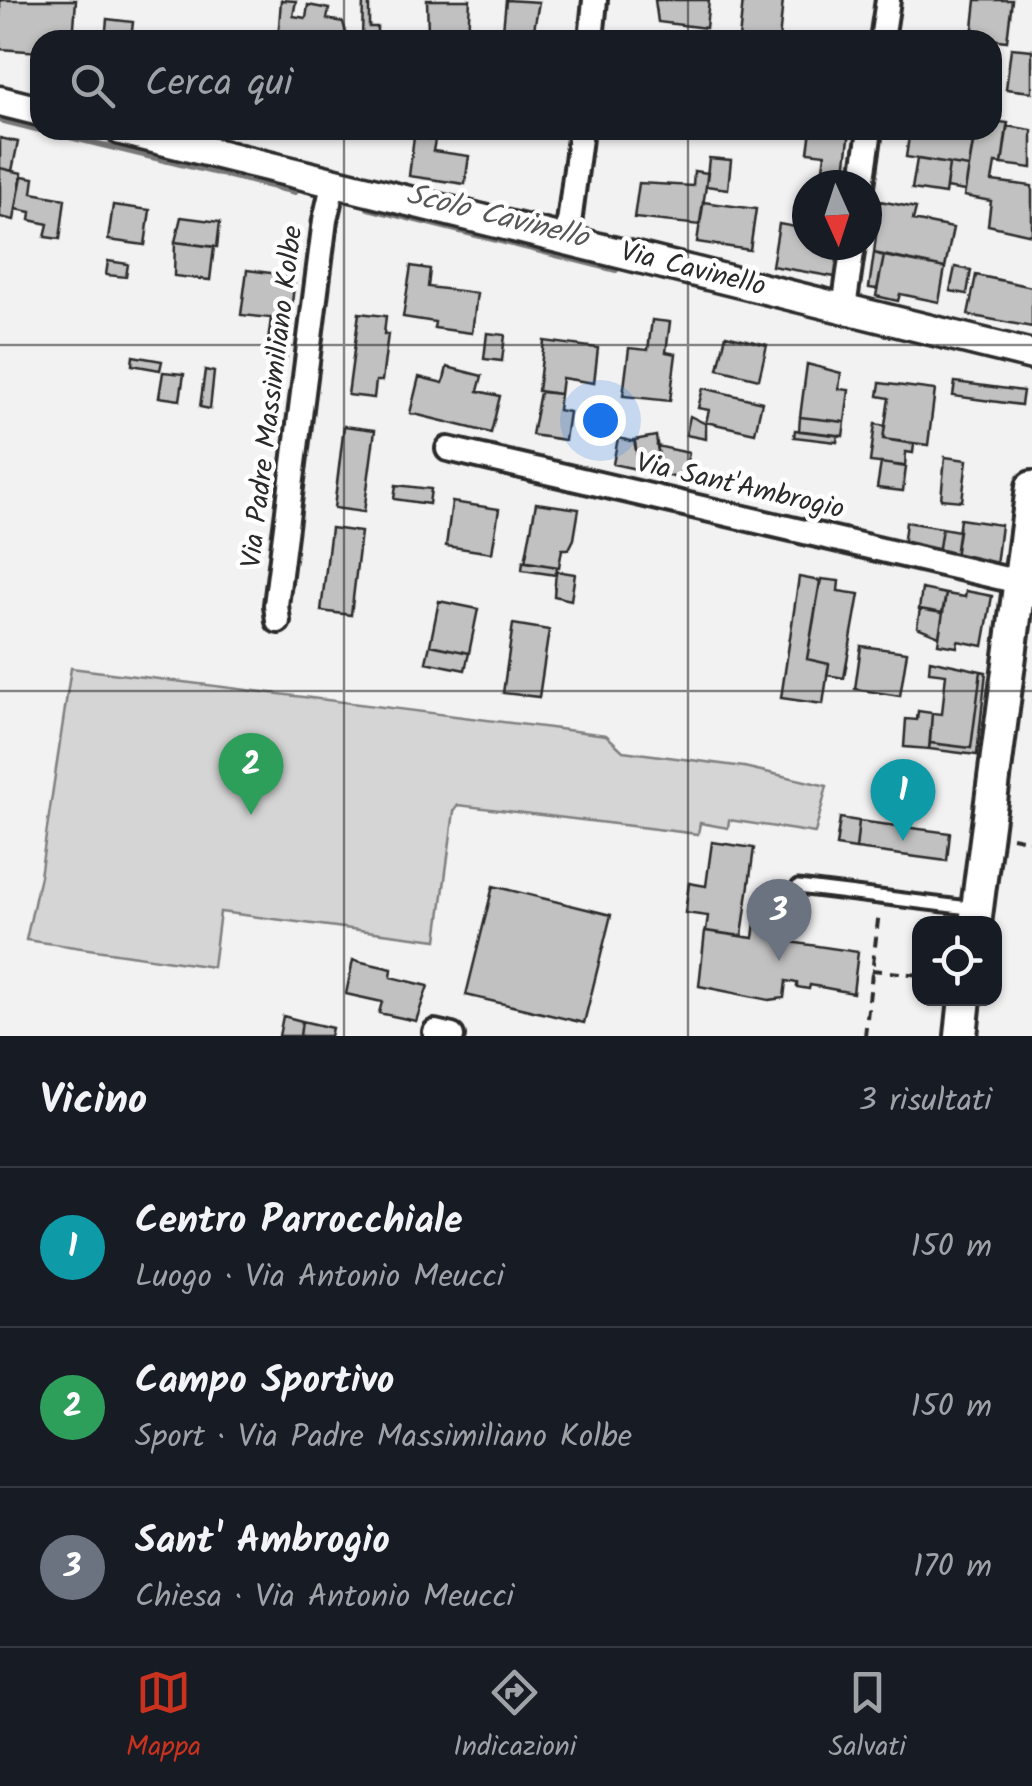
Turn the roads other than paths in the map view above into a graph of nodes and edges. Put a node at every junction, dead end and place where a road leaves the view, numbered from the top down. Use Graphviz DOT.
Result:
graph roads {
  1 [pos="595,0"];
  2 [pos="888,0"];
  3 [pos="592,30"];
  4 [pos="884,30"];
  5 [pos="0,101"];
  6 [pos="30,108"];
  7 [pos="162,140"];
  8 [pos="580,140"];
  9 [pos="869,140"];
  10 [pos="864,170"];
  11 [pos="334,182"];
  12 [pos="567,239"];
  13 [pos="852,260"];
  14 [pos="844,308"];
  15 [pos="1032,354"];
  16 [pos="448,450"];
  17 [pos="1032,487"];
  18 [pos="1019,582"];
  19 [pos="1024,619"];
  20 [pos="278,621"];
  21 [pos="798,887"];
  22 [pos="976,916"];
  23 [pos="964,1006"];
  24 [pos="960,1036"];
  1 -- 3 [label="street"];
  2 -- 4 [label="street"];
  5 -- 6 [label="street"];
  7 -- 11 [label="street, Via Cavinello"];
  8 -- 12 [label="street"];
  9 -- 10 [label="street"];
  11 -- 12 [label="street, Via Cavinello"];
  11 -- 20 [label="street, Via Padre Massimiliano Kolbe"];
  12 -- 14 [label="street, Via Cavinello"];
  13 -- 14 [label="street"];
  14 -- 15 [label="street, Via Cavinello"];
  16 -- 18 [label="street, Via Sant'Ambrogio"];
  17 -- 18 [label="main road"];
  18 -- 19 [label="main road"];
  19 -- 22 [label="main road"];
  21 -- 22 [label="lane"];
  23 -- 24 [label="main road"];
}
